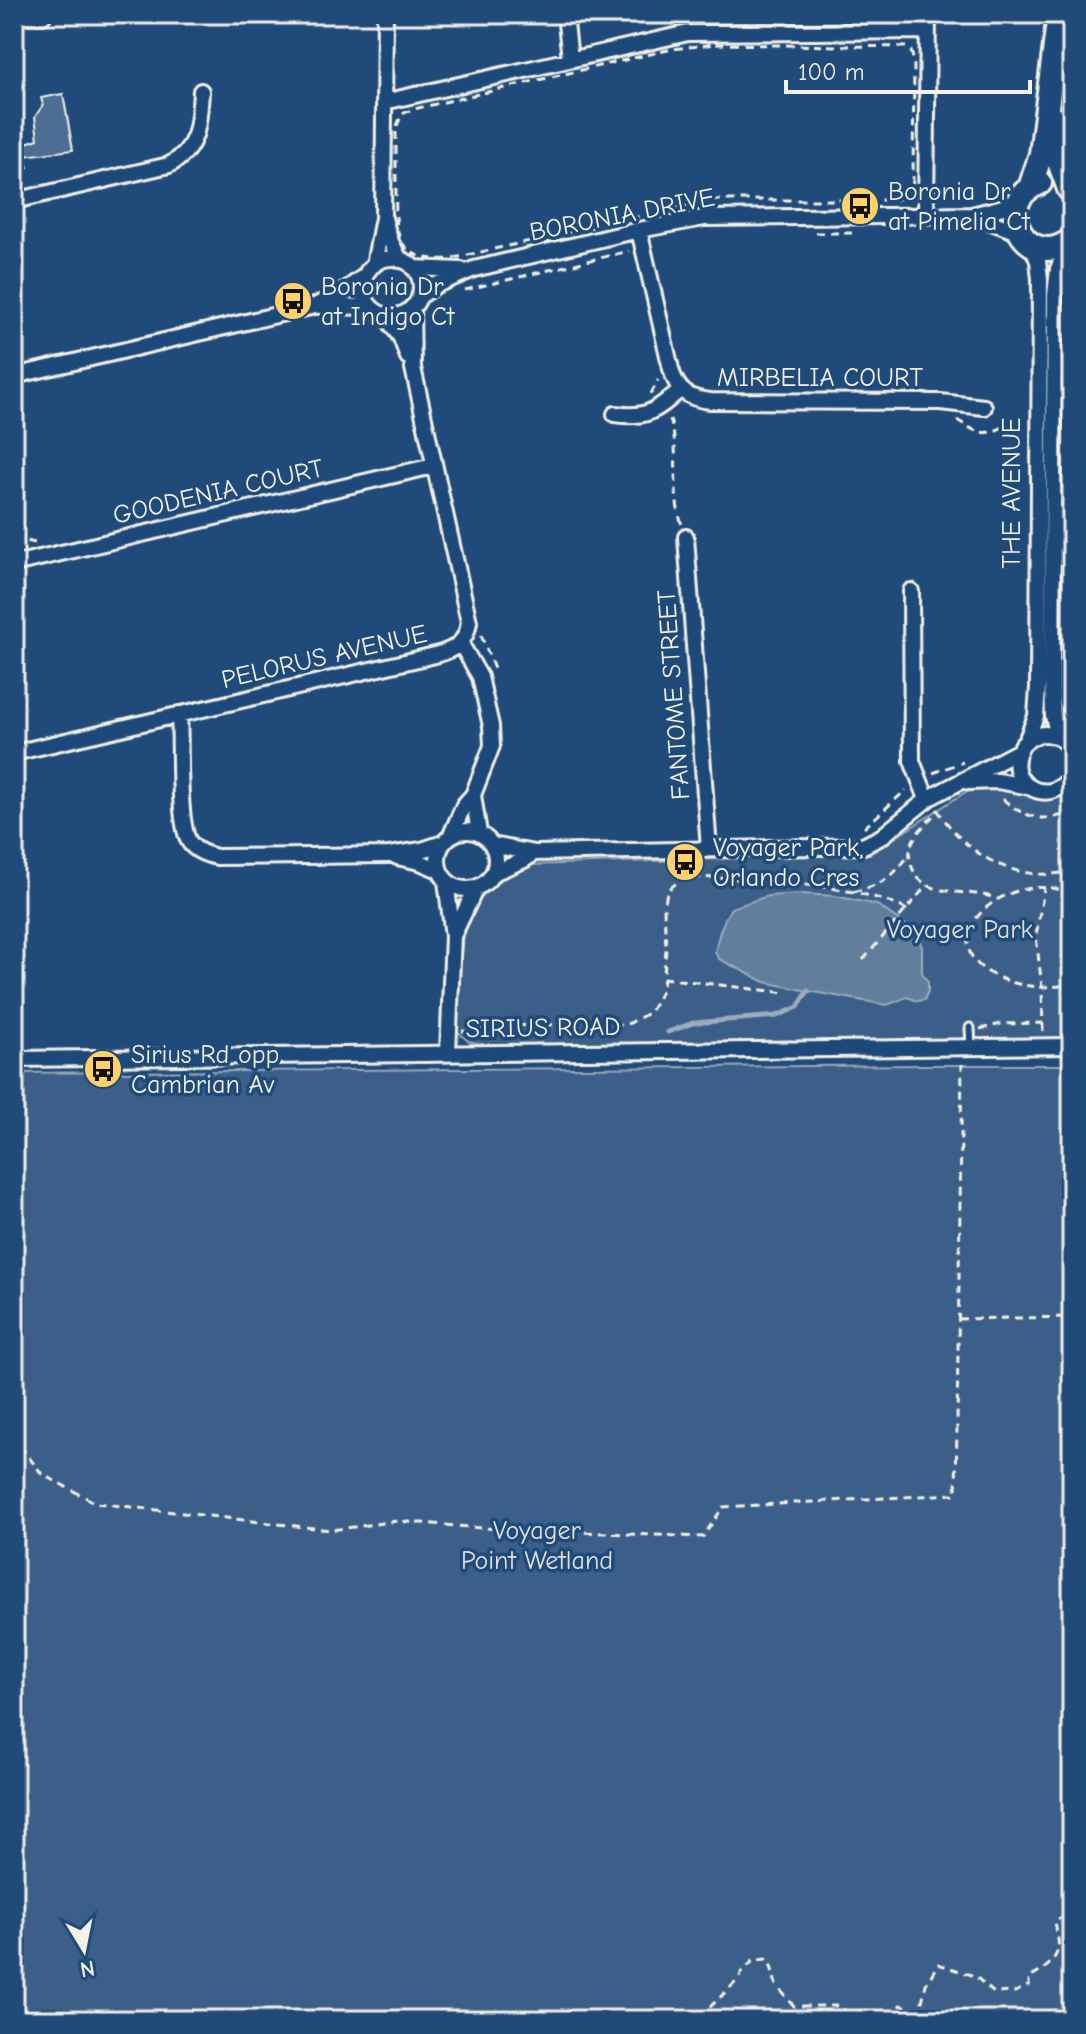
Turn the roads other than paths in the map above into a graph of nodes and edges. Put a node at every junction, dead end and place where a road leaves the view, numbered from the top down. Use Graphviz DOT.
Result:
graph roads {
  1 [pos="385,14"];
  2 [pos="565,14"];
  3 [pos="746,14"];
  4 [pos="928,14"];
  5 [pos="1059,14"];
  6 [pos="14,15"];
  7 [pos="44,15"];
  8 [pos="1072,24"];
  9 [pos="746,31"];
  10 [pos="928,31"];
  11 [pos="570,59"];
  12 [pos="201,91"];
  13 [pos="384,102"];
  14 [pos="1070,190"];
  15 [pos="1024,194"];
  16 [pos="14,201"];
  17 [pos="926,214"];
  18 [pos="972,215"];
  19 [pos="383,218"];
  20 [pos="639,230"];
  21 [pos="1026,239"];
  22 [pos="1070,241"];
  23 [pos="407,264"];
  24 [pos="474,269"];
  25 [pos="370,270"];
  26 [pos="416,302"];
  27 [pos="315,306"];
  28 [pos="371,307"];
  29 [pos="385,315"];
  30 [pos="413,368"];
  31 [pos="14,376"];
  32 [pos="680,390"];
  33 [pos="984,407"];
  34 [pos="615,414"];
  35 [pos="433,466"];
  36 [pos="686,537"];
  37 [pos="14,564"];
  38 [pos="911,591"];
  39 [pos="461,644"];
  40 [pos="179,714"];
  41 [pos="1067,745"];
  42 [pos="1022,746"];
  43 [pos="14,753"];
  44 [pos="1071,777"];
  45 [pos="959,783"];
  46 [pos="1030,787"];
  47 [pos="473,795"];
  48 [pos="931,802"];
  49 [pos="479,833"];
  50 [pos="447,839"];
  51 [pos="492,845"];
  52 [pos="709,849"];
  53 [pos="534,853"];
  54 [pos="389,855"];
  55 [pos="493,873"];
  56 [pos="443,876"];
  57 [pos="476,888"];
  58 [pos="453,936"];
  59 [pos="970,1030"];
  60 [pos="1072,1046"];
  61 [pos="966,1048"];
  62 [pos="448,1052"];
  63 [pos="14,1059"];
  1 -- 13 [label="street"];
  2 -- 11 [label="street"];
  3 -- 9 [label="street"];
  4 -- 10 [label="street"];
  5 -- 15 [label="street"];
  6 -- 7 [label="street"];
  8 -- 14 [label="street"];
  9 -- 10 [label="street"];
  9 -- 11 [label="street"];
  10 -- 17 [label="street"];
  11 -- 13 [label="street"];
  12 -- 16 [label="street"];
  13 -- 19 [label="street"];
  14 -- 15 [label="street"];
  15 -- 18 [label="street, BORONIA DRIVE"];
  15 -- 21 [label="street"];
  17 -- 18 [label="street, BORONIA DRIVE"];
  17 -- 20 [label="street, BORONIA DRIVE"];
  18 -- 21 [label="street, BORONIA DRIVE"];
  19 -- 23 [label="street"];
  19 -- 25 [label="street"];
  20 -- 24 [label="street, BORONIA DRIVE"];
  20 -- 32 [label="street, MIRBELIA COURT"];
  21 -- 22 [label="street"];
  21 -- 42 [label="street, THE AVENUE"];
  22 -- 41 [label="street, THE AVENUE"];
  23 -- 24 [label="street, BORONIA DRIVE"];
  23 -- 25 [label="street"];
  23 -- 26 [label="street"];
  24 -- 26 [label="street, BORONIA DRIVE"];
  25 -- 27 [label="street"];
  25 -- 28 [label="street"];
  26 -- 29 [label="street"];
  26 -- 30 [label="street, PELORUS AVENUE"];
  27 -- 28 [label="street"];
  27 -- 31 [label="street"];
  28 -- 29 [label="street"];
  29 -- 30 [label="street, PELORUS AVENUE"];
  30 -- 35 [label="street, PELORUS AVENUE"];
  32 -- 33 [label="street, MIRBELIA COURT"];
  32 -- 34 [label="street"];
  35 -- 37 [label="street, GOODENIA COURT"];
  35 -- 39 [label="street, PELORUS AVENUE"];
  36 -- 52 [label="street, FANTOME STREET"];
  38 -- 48 [label="street"];
  39 -- 40 [label="street, PELORUS AVENUE"];
  39 -- 47 [label="street"];
  40 -- 43 [label="street, PELORUS AVENUE"];
  40 -- 54 [label="street"];
  41 -- 42 [label="street"];
  42 -- 45 [label="street"];
  42 -- 46 [label="street"];
  44 -- 46 [label="street"];
  45 -- 46 [label="street"];
  45 -- 48 [label="street"];
  47 -- 49 [label="street"];
  47 -- 50 [label="street"];
  48 -- 52 [label="street"];
  49 -- 50 [label="street"];
  49 -- 51 [label="street"];
  50 -- 54 [label="street"];
  50 -- 56 [label="street"];
  51 -- 53 [label="street"];
  51 -- 55 [label="street"];
  52 -- 53 [label="street"];
  53 -- 55 [label="street"];
  54 -- 56 [label="street"];
  55 -- 57 [label="street"];
  56 -- 57 [label="street"];
  56 -- 58 [label="street"];
  57 -- 58 [label="street"];
  58 -- 62 [label="street"];
  59 -- 61 [label="lane"];
  60 -- 61 [label="street, SIRIUS ROAD"];
  61 -- 62 [label="street, SIRIUS ROAD"];
  62 -- 63 [label="street, SIRIUS ROAD"];
}
